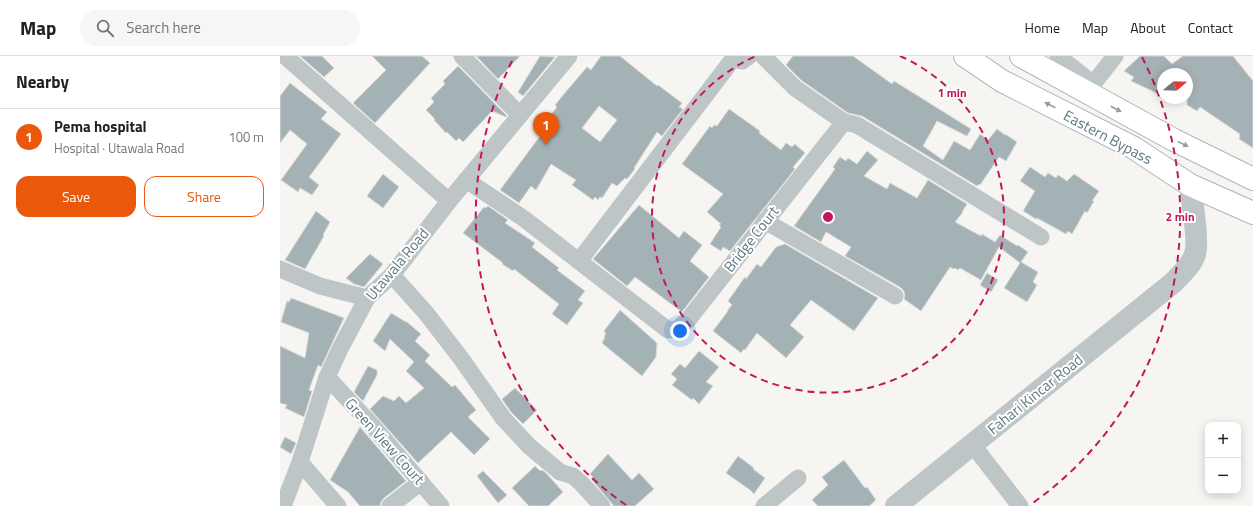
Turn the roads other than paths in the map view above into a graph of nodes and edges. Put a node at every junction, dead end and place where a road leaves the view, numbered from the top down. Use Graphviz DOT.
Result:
graph roads {
  1 [pos="286,56"];
  2 [pos="462,56"];
  3 [pos="569,56"];
  4 [pos="749,56"];
  5 [pos="763,56"];
  6 [pos="966,56"];
  7 [pos="1021,56"];
  8 [pos="1058,56"];
  9 [pos="1115,56"];
  10 [pos="1094,91"];
  11 [pos="520,115"];
  12 [pos="844,122"];
  13 [pos="1253,178"];
  14 [pos="466,180"];
  15 [pos="1190,185"];
  16 [pos="449,201"];
  17 [pos="1246,210"];
  18 [pos="765,222"];
  19 [pos="1041,237"];
  20 [pos="579,261"];
  21 [pos="280,268"];
  22 [pos="392,275"];
  23 [pos="895,296"];
  24 [pos="367,298"];
  25 [pos="327,377"];
  26 [pos="972,444"];
  27 [pos="300,462"];
  28 [pos="798,478"];
  29 [pos="421,482"];
  30 [pos="282,506"];
  31 [pos="338,506"];
  32 [pos="390,506"];
  33 [pos="441,506"];
  34 [pos="602,506"];
  35 [pos="764,506"];
  36 [pos="896,506"];
  37 [pos="1020,506"];
  1 -- 16 [label="street"];
  2 -- 11 [label="street"];
  3 -- 11 [label="street, Utawala Road"];
  4 -- 20 [label="street"];
  5 -- 12 [label="street"];
  15 -- 6 [label="main road, Eastern Bypass, one-way"];
  7 -- 10 [label="main road, Eastern Bypass"];
  8 -- 10 [label="street"];
  9 -- 10 [label="street"];
  10 -- 13 [label="main road, Eastern Bypass, one-way"];
  11 -- 14 [label="street, Utawala Road"];
  12 -- 18 [label="street, Bridge Court"];
  12 -- 19 [label="street"];
  13 -- 17 [label="main road"];
  14 -- 16 [label="street, Utawala Road"];
  14 -- 20 [label="street, Bridge Court"];
  15 -- 17 [label="main road, Eastern Bypass"];
  15 -- 26 [label="street, Fahari Kincar Road"];
  16 -- 22 [label="street, Utawala Road"];
  18 -- 20 [label="street, Bridge Court"];
  18 -- 23 [label="street"];
  21 -- 24 [label="street"];
  22 -- 24 [label="street, Utawala Road"];
  22 -- 34 [label="street"];
  24 -- 25 [label="street, Utawala Road"];
  25 -- 27 [label="street, Utawala Road"];
  25 -- 29 [label="street, Green View Court"];
  26 -- 36 [label="street, Fahari Kincar Road"];
  26 -- 37 [label="street"];
  27 -- 30 [label="street, Utawala Road"];
  27 -- 31 [label="street"];
  28 -- 35 [label="street"];
  29 -- 32 [label="street"];
  29 -- 33 [label="street, Green View Court"];
}
